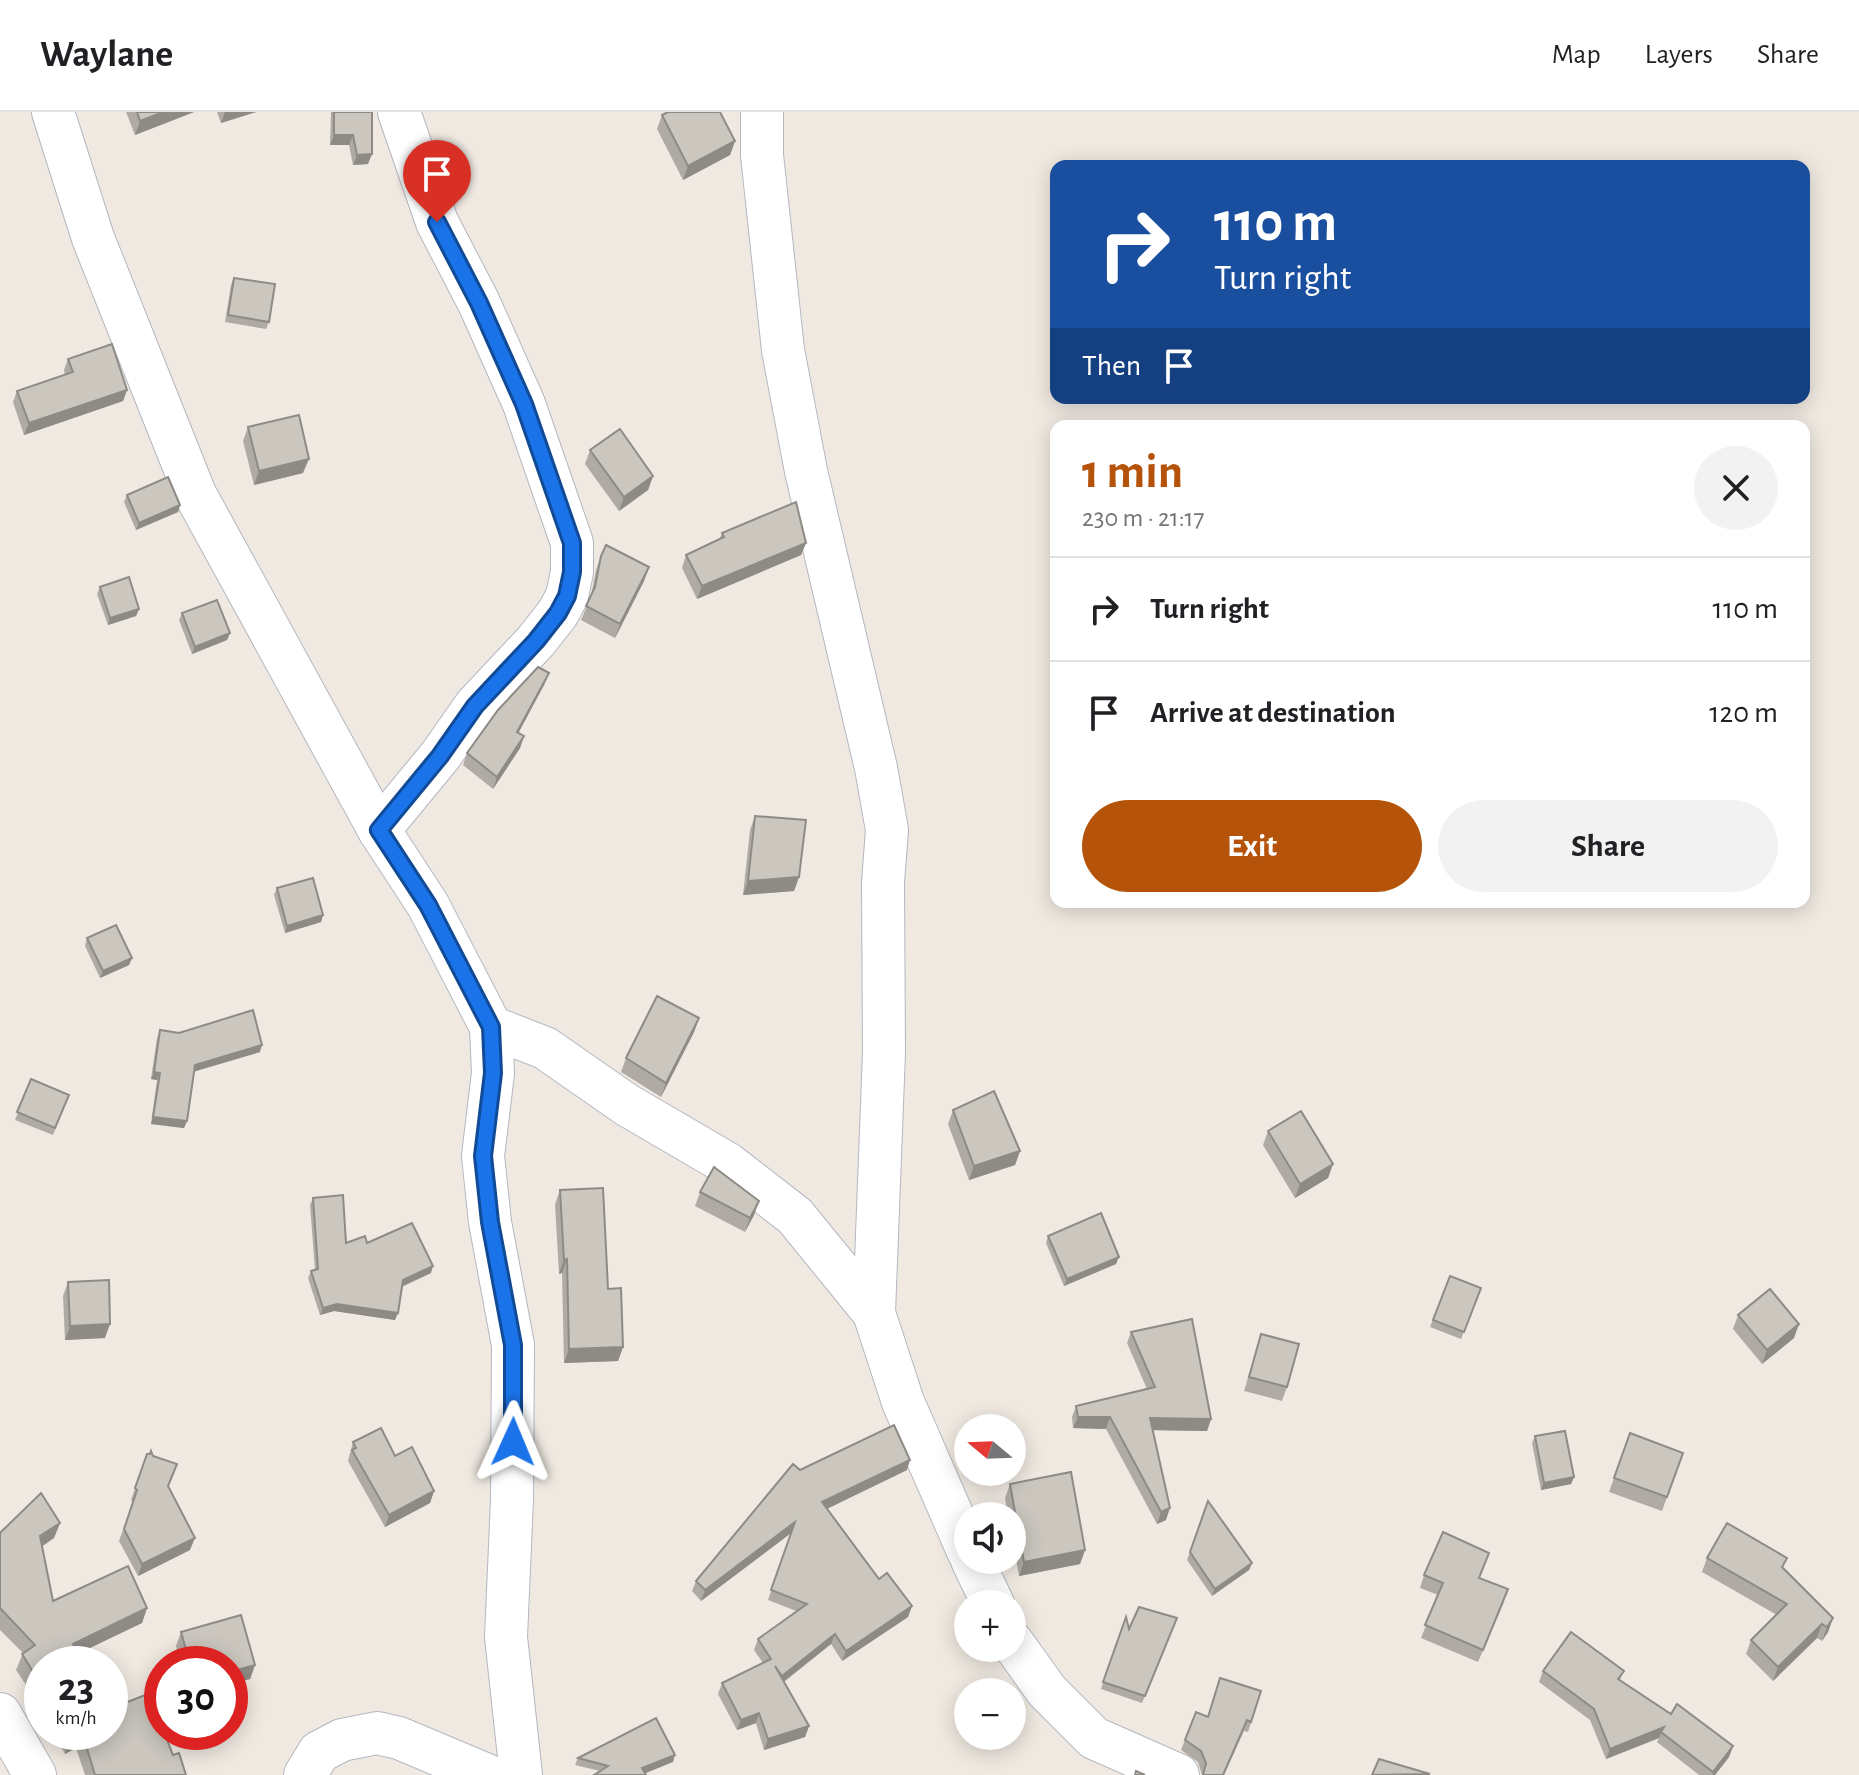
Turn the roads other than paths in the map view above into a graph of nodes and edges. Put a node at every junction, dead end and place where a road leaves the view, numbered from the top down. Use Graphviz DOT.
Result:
graph roads {
  1 [pos="53,112"];
  2 [pos="399,112"];
  3 [pos="762,112"];
  4 [pos="379,830"];
  5 [pos="491,1027"];
  6 [pos="874,1313"];
  7 [pos="954,1519"];
  8 [pos="1026,1662"];
  9 [pos="0,1714"];
  10 [pos="35,1775"];
  11 [pos="305,1775"];
  12 [pos="487,1775"];
  13 [pos="521,1775"];
  14 [pos="1178,1775"];
  1 -- 4 [label="street"];
  2 -- 4 [label="street"];
  3 -- 6 [label="street"];
  4 -- 5 [label="street"];
  5 -- 6 [label="street"];
  5 -- 13 [label="street"];
  6 -- 7 [label="street"];
  8 -- 14 [label="street"];
  9 -- 10 [label="street"];
  11 -- 12 [label="street"];
}
